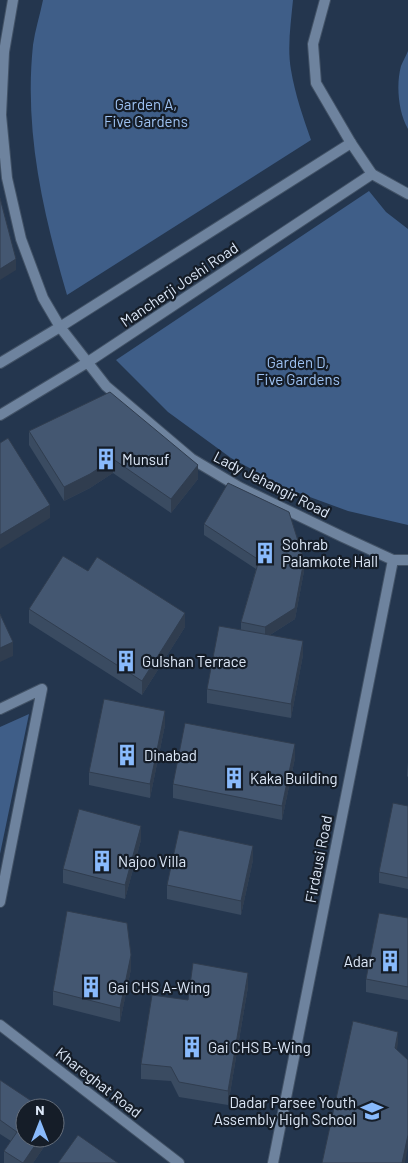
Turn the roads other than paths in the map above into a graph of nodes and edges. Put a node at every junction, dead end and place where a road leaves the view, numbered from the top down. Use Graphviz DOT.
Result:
graph roads {
  1 [pos="14,0"];
  2 [pos="325,0"];
  3 [pos="350,143"];
  4 [pos="372,174"];
  5 [pos="408,194"];
  6 [pos="60,327"];
  7 [pos="88,362"];
  8 [pos="0,363"];
  9 [pos="0,416"];
  10 [pos="393,560"];
  11 [pos="408,560"];
  12 [pos="0,709"];
  13 [pos="0,902"];
  14 [pos="0,1025"];
  15 [pos="179,1163"];
  16 [pos="273,1163"];
  1 -- 6 [label="street, Lady Jehangir Road"];
  2 -- 3 [label="street"];
  3 -- 4 [label="street"];
  3 -- 6 [label="street, Mancherji Joshi Road"];
  4 -- 5 [label="street"];
  4 -- 7 [label="street, Mancherji Joshi Road"];
  6 -- 7 [label="street, Lady Jehangir Road"];
  6 -- 8 [label="street, Mancherji Joshi Road"];
  7 -- 9 [label="street, Mancherji Joshi Road"];
  7 -- 10 [label="street, Lady Jehangir Road"];
  10 -- 11 [label="street, Lady Jehangir Road"];
  10 -- 16 [label="street, Firdausi Road"];
  12 -- 13 [label="street"];
  14 -- 15 [label="street, Khareghat Road"];
}
